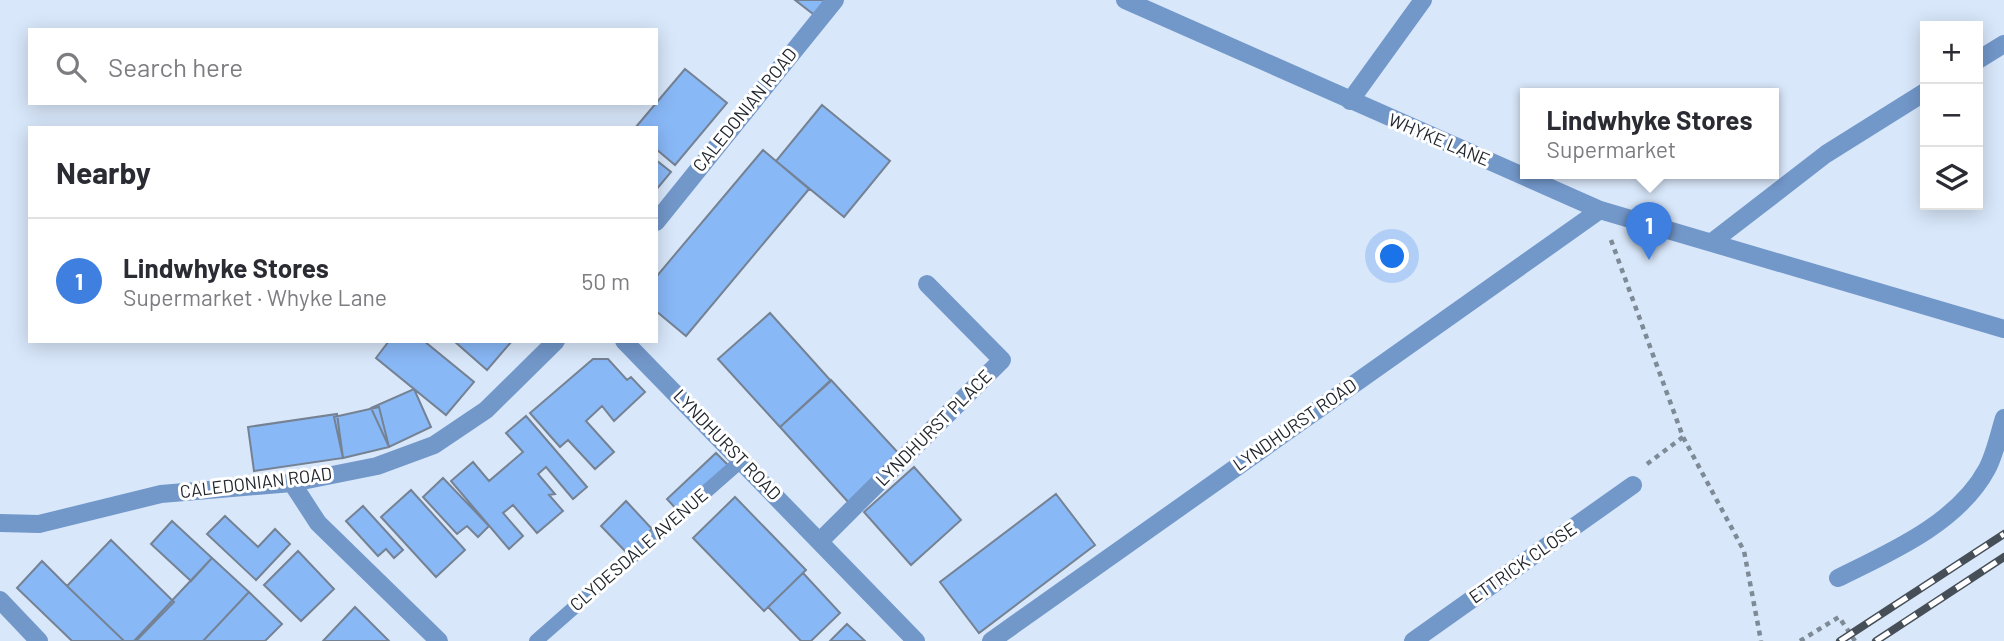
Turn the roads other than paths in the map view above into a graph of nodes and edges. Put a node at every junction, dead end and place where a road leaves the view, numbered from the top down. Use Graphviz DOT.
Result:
graph roads {
  1 [pos="835,0"];
  2 [pos="1125,0"];
  3 [pos="1423,0"];
  4 [pos="2004,44"];
  5 [pos="1983,57"];
  6 [pos="1920,95"];
  7 [pos="1350,101"];
  8 [pos="1520,175"];
  9 [pos="1529,179"];
  10 [pos="1600,210"];
  11 [pos="658,220"];
  12 [pos="1712,242"];
  13 [pos="927,284"];
  14 [pos="2004,329"];
  15 [pos="554,343"];
  16 [pos="626,343"];
  17 [pos="2004,418"];
  18 [pos="742,460"];
  19 [pos="292,483"];
  20 [pos="1633,485"];
  21 [pos="0,523"];
  22 [pos="820,541"];
  23 [pos="1838,578"];
  24 [pos="0,600"];
  25 [pos="39,641"];
  26 [pos="439,641"];
  27 [pos="536,641"];
  28 [pos="916,641"];
  29 [pos="991,641"];
  30 [pos="1413,641"];
  1 -- 11 [label="street, CALEDONIAN ROAD"];
  2 -- 7 [label="street, WHYKE LANE"];
  3 -- 7 [label="street"];
  4 -- 5 [label="street"];
  6 -- 12 [label="street"];
  7 -- 8 [label="street, WHYKE LANE"];
  9 -- 10 [label="street, WHYKE LANE"];
  10 -- 12 [label="street, WHYKE LANE"];
  10 -- 29 [label="street, LYNDHURST ROAD"];
  12 -- 14 [label="street, WHYKE LANE"];
  13 -- 22 [label="street, LYNDHURST PLACE"];
  15 -- 19 [label="street, CALEDONIAN ROAD"];
  16 -- 18 [label="street, LYNDHURST ROAD"];
  17 -- 23 [label="street"];
  18 -- 22 [label="street, LYNDHURST ROAD"];
  18 -- 27 [label="lane, CLYDESDALE AVENUE"];
  19 -- 21 [label="street, CALEDONIAN ROAD"];
  19 -- 26 [label="street"];
  20 -- 30 [label="street, ETTRICK CLOSE"];
  22 -- 28 [label="street, LYNDHURST ROAD"];
  24 -- 25 [label="street"];
}
